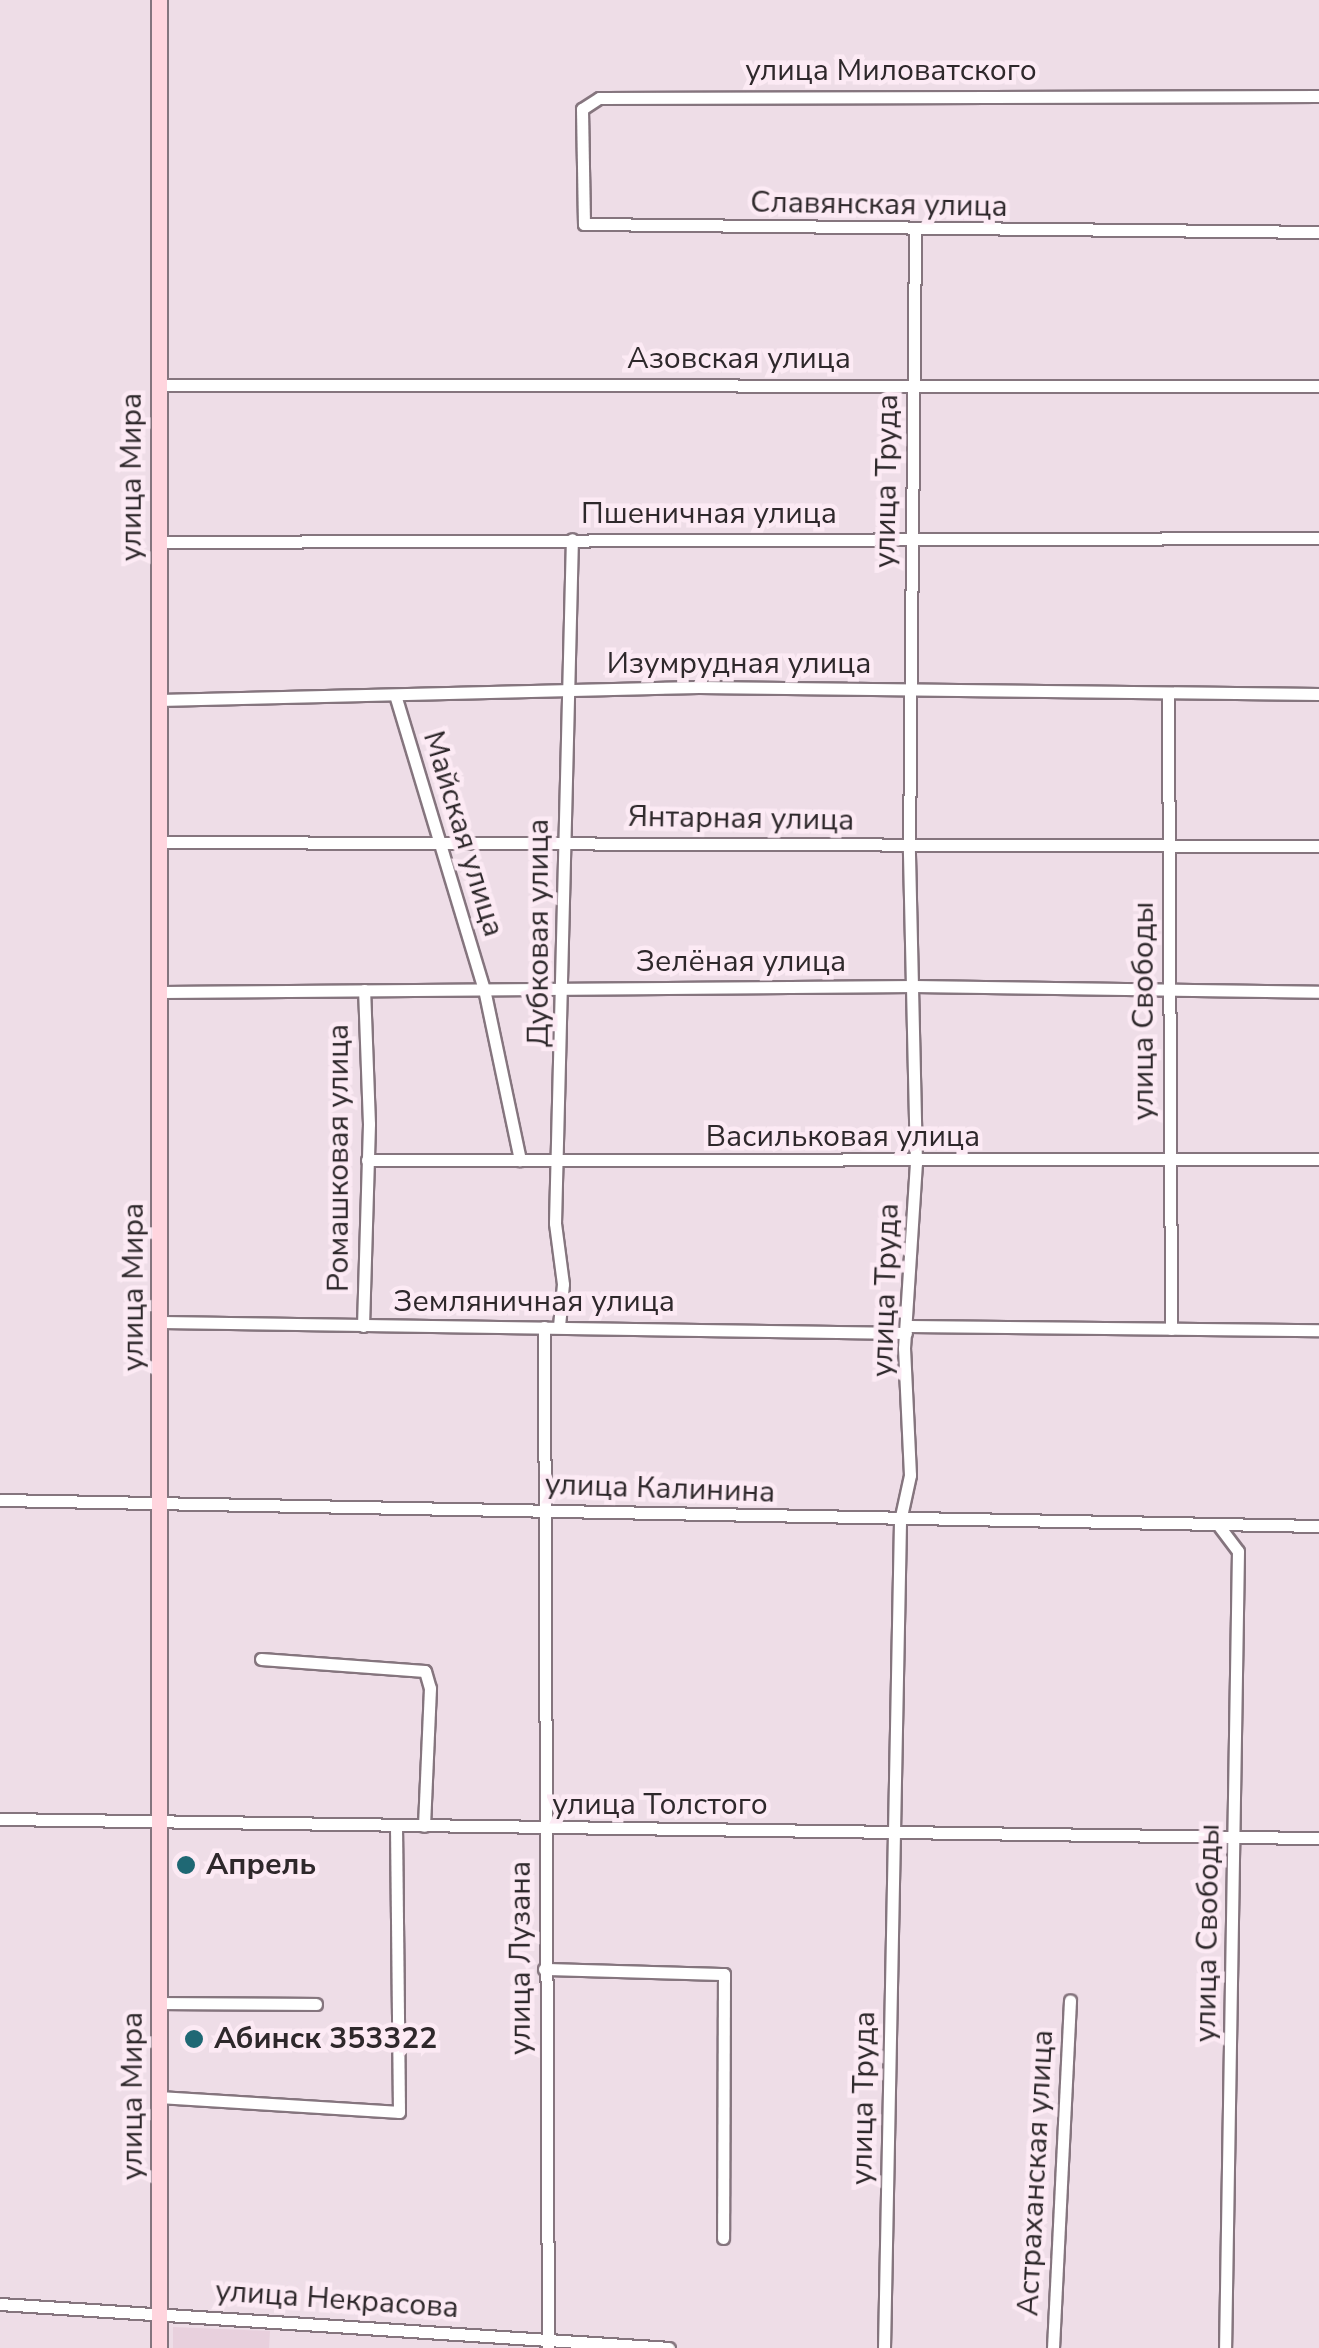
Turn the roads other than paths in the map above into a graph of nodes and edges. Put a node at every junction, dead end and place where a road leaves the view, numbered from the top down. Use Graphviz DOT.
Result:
graph roads {
  1 [pos="159,0"];
  2 [pos="1319,96"];
  3 [pos="584,224"];
  4 [pos="915,232"];
  5 [pos="1319,232"];
  6 [pos="914,383"];
  7 [pos="159,385"];
  8 [pos="1319,386"];
  9 [pos="1319,538"];
  10 [pos="572,539"];
  11 [pos="911,539"];
  12 [pos="159,542"];
  13 [pos="568,688"];
  14 [pos="909,691"];
  15 [pos="1168,693"];
  16 [pos="1319,694"];
  17 [pos="396,698"];
  18 [pos="160,700"];
  19 [pos="562,841"];
  20 [pos="161,842"];
  21 [pos="437,843"];
  22 [pos="1319,846"];
  23 [pos="1170,847"];
  24 [pos="909,848"];
  25 [pos="914,986"];
  26 [pos="1169,986"];
  27 [pos="564,989"];
  28 [pos="364,990"];
  29 [pos="484,990"];
  30 [pos="162,992"];
  31 [pos="1319,992"];
  32 [pos="1319,1159"];
  33 [pos="367,1160"];
  34 [pos="520,1160"];
  35 [pos="1168,1160"];
  36 [pos="558,1161"];
  37 [pos="916,1163"];
  38 [pos="162,1322"];
  39 [pos="364,1326"];
  40 [pos="559,1326"];
  41 [pos="544,1327"];
  42 [pos="1171,1329"];
  43 [pos="907,1330"];
  44 [pos="1319,1330"];
  45 [pos="0,1500"];
  46 [pos="162,1503"];
  47 [pos="546,1510"];
  48 [pos="900,1521"];
  49 [pos="1219,1526"];
  50 [pos="1319,1526"];
  51 [pos="261,1658"];
  52 [pos="0,1819"];
  53 [pos="162,1824"];
  54 [pos="396,1826"];
  55 [pos="424,1826"];
  56 [pos="546,1829"];
  57 [pos="895,1832"];
  58 [pos="1235,1836"];
  59 [pos="1319,1838"];
  60 [pos="544,1968"];
  61 [pos="1070,2000"];
  62 [pos="160,2003"];
  63 [pos="316,2004"];
  64 [pos="160,2097"];
  65 [pos="723,2238"];
  66 [pos="0,2304"];
  67 [pos="159,2312"];
  68 [pos="548,2344"];
  69 [pos="160,2348"];
  70 [pos="669,2348"];
  71 [pos="884,2348"];
  72 [pos="1053,2348"];
  73 [pos="1225,2348"];
  1 -- 7 [label="main road, улица Мира"];
  2 -- 3 [label="street, улица Миловатского"];
  3 -- 4 [label="street, Славянская улица"];
  4 -- 5 [label="street, Славянская улица"];
  4 -- 6 [label="street, улица Труда"];
  6 -- 7 [label="street, Азовская улица"];
  6 -- 8 [label="street, Азовская улица"];
  6 -- 11 [label="street, улица Труда"];
  7 -- 12 [label="main road, улица Мира"];
  9 -- 11 [label="street, Пшеничная улица"];
  10 -- 11 [label="street, Пшеничная улица"];
  10 -- 12 [label="street, Пшеничная улица"];
  10 -- 13 [label="street, Дубковая улица"];
  11 -- 14 [label="street, улица Труда"];
  12 -- 18 [label="main road, улица Мира"];
  13 -- 14 [label="street, Изумрудная улица"];
  13 -- 17 [label="street, Изумрудная улица"];
  13 -- 19 [label="street, Дубковая улица"];
  14 -- 15 [label="street, Изумрудная улица"];
  14 -- 24 [label="street, улица Труда"];
  15 -- 16 [label="street, Изумрудная улица"];
  15 -- 23 [label="street, улица Свободы"];
  17 -- 18 [label="street, Изумрудная улица"];
  17 -- 21 [label="street, Майская улица"];
  18 -- 20 [label="main road, улица Мира"];
  19 -- 21 [label="street, Янтарная улица"];
  19 -- 24 [label="street, Янтарная улица"];
  19 -- 27 [label="street, Дубковая улица"];
  20 -- 21 [label="street, Янтарная улица"];
  20 -- 30 [label="main road, улица Мира"];
  21 -- 29 [label="street, Майская улица"];
  22 -- 23 [label="street, Янтарная улица"];
  23 -- 24 [label="street, Янтарная улица"];
  23 -- 26 [label="street, улица Свободы"];
  24 -- 25 [label="street, улица Труда"];
  25 -- 26 [label="street, Зелёная улица"];
  25 -- 27 [label="street, Зелёная улица"];
  25 -- 37 [label="street, улица Труда"];
  26 -- 31 [label="street, Зелёная улица"];
  26 -- 35 [label="street, улица Свободы"];
  27 -- 29 [label="street, Зелёная улица"];
  27 -- 36 [label="street, Дубковая улица"];
  28 -- 29 [label="street, Зелёная улица"];
  28 -- 30 [label="street, Зелёная улица"];
  28 -- 33 [label="street, Ромашковая улица"];
  29 -- 34 [label="street, Майская улица"];
  30 -- 38 [label="main road, улица Мира"];
  32 -- 35 [label="street, Васильковая улица"];
  33 -- 34 [label="street, Васильковая улица"];
  33 -- 39 [label="street, Ромашковая улица"];
  34 -- 36 [label="street, Васильковая улица"];
  35 -- 37 [label="street, Васильковая улица"];
  35 -- 42 [label="street, улица Свободы"];
  36 -- 37 [label="street, Васильковая улица"];
  36 -- 40 [label="street, Дубковая улица"];
  37 -- 43 [label="street, улица Труда"];
  38 -- 39 [label="street, Земляничная улица"];
  38 -- 46 [label="main road, улица Мира"];
  39 -- 41 [label="street, Земляничная улица"];
  40 -- 41 [label="street, Земляничная улица"];
  40 -- 43 [label="street, Земляничная улица"];
  41 -- 47 [label="street, улица Лузана"];
  42 -- 43 [label="street, Земляничная улица"];
  42 -- 44 [label="street, Земляничная улица"];
  43 -- 48 [label="street, улица Труда"];
  45 -- 46 [label="street, улица Калинина"];
  46 -- 47 [label="street, улица Калинина"];
  46 -- 53 [label="main road, улица Мира"];
  47 -- 48 [label="street, улица Калинина"];
  47 -- 56 [label="street, улица Лузана"];
  48 -- 49 [label="street, улица Калинина"];
  48 -- 57 [label="street, улица Труда"];
  49 -- 50 [label="street, улица Калинина"];
  49 -- 58 [label="street, улица Свободы"];
  51 -- 55 [label="street"];
  52 -- 53 [label="street, улица Толстого"];
  53 -- 54 [label="street, улица Толстого"];
  53 -- 62 [label="main road, улица Мира"];
  54 -- 55 [label="street, улица Толстого"];
  54 -- 64 [label="street"];
  55 -- 56 [label="street, улица Толстого"];
  56 -- 57 [label="street, улица Толстого"];
  56 -- 60 [label="street, улица Лузана"];
  57 -- 58 [label="street, улица Толстого"];
  57 -- 71 [label="street, улица Труда"];
  58 -- 59 [label="street, улица Толстого"];
  58 -- 73 [label="street, улица Свободы"];
  60 -- 65 [label="street"];
  60 -- 68 [label="street, улица Лузана"];
  61 -- 72 [label="street, Астраханская улица"];
  62 -- 63 [label="street"];
  62 -- 64 [label="main road, улица Мира"];
  64 -- 67 [label="main road, улица Мира"];
  66 -- 67 [label="street, улица Некрасова"];
  67 -- 68 [label="street, улица Некрасова"];
  67 -- 69 [label="main road, улица Мира"];
  68 -- 70 [label="street, улица Некрасова"];
}
